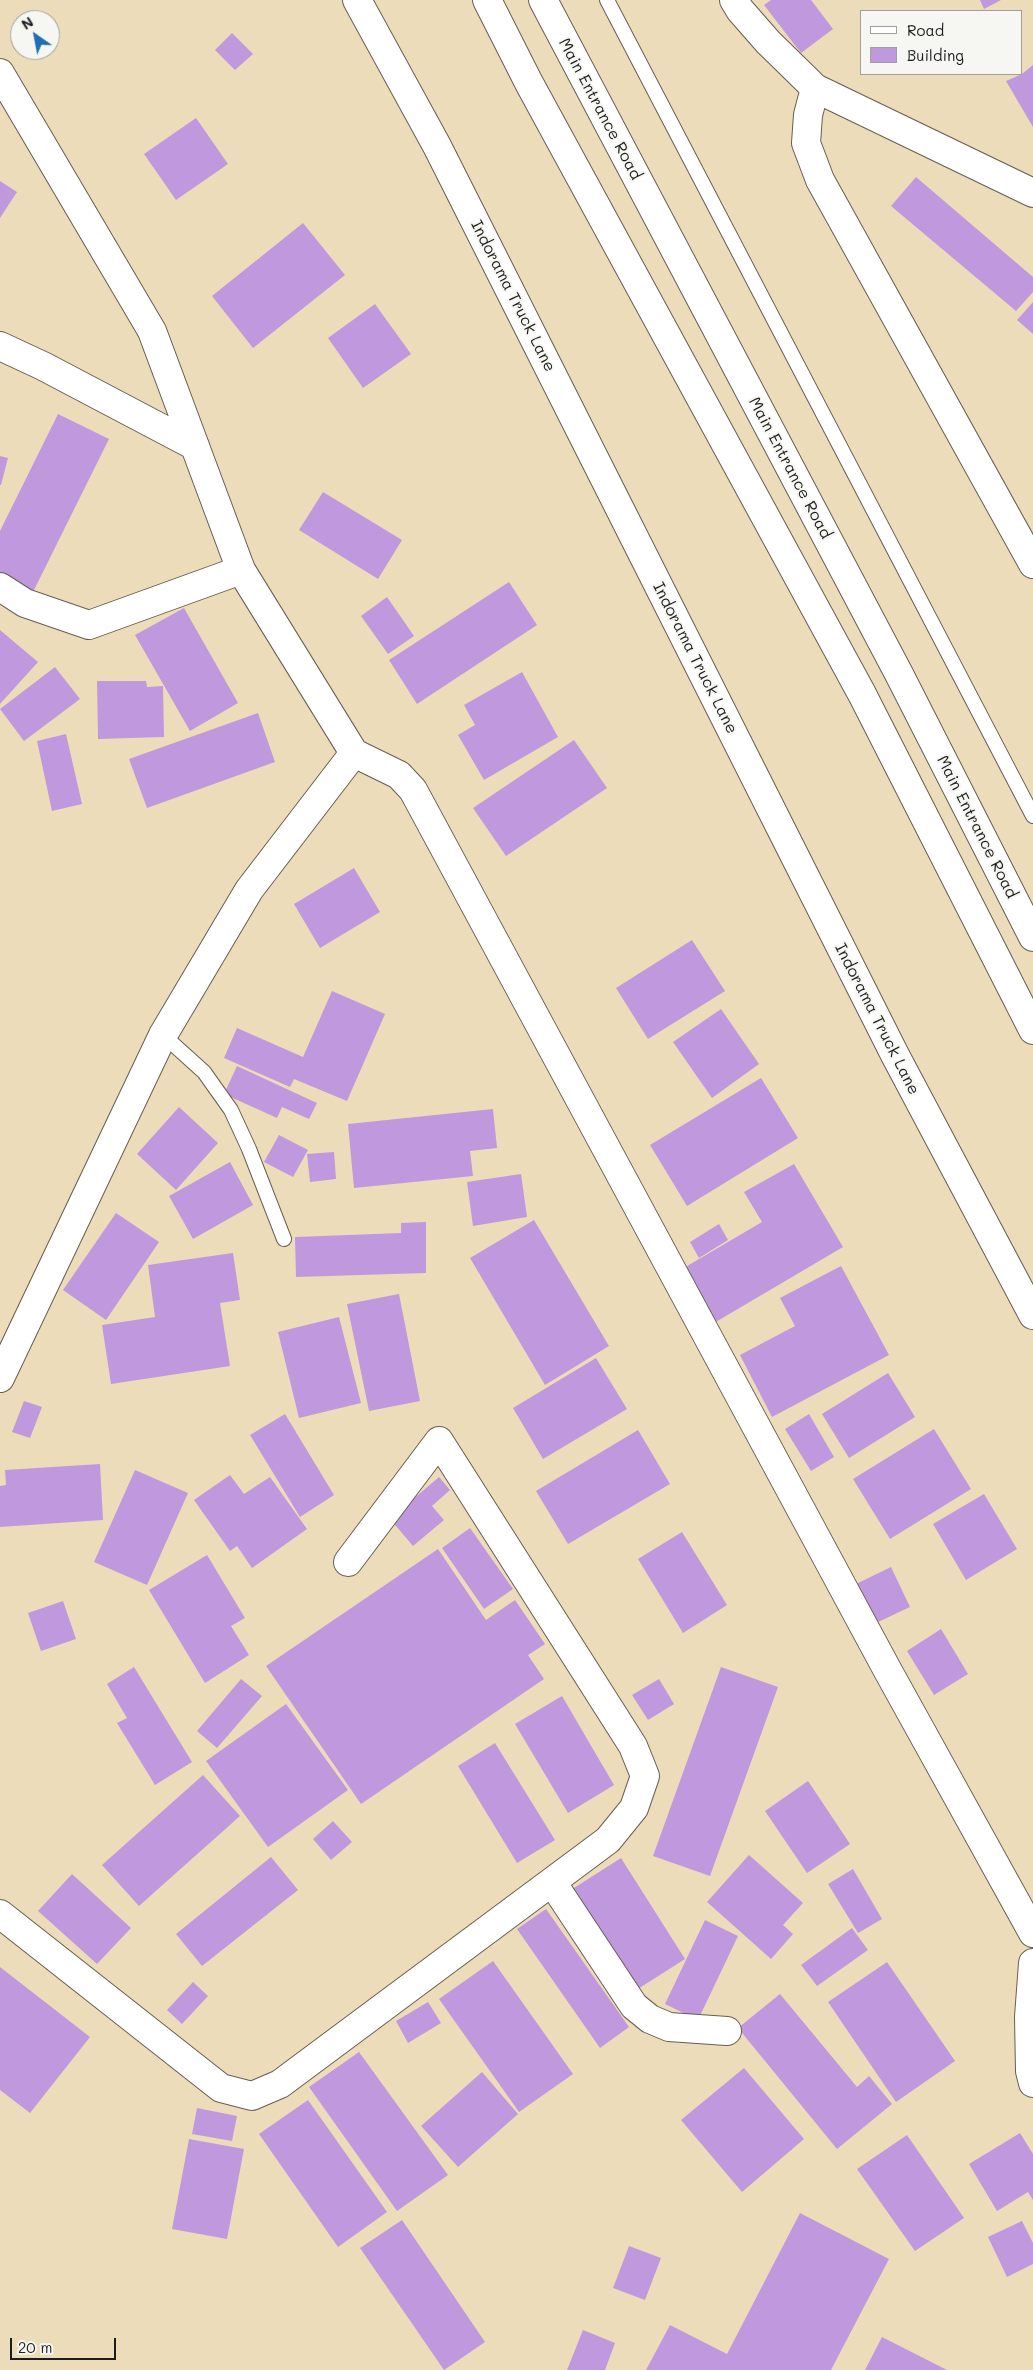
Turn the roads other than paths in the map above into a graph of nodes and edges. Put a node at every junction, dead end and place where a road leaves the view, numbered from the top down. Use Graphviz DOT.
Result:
graph roads {
  1 [pos="357,0"];
  2 [pos="487,0"];
  3 [pos="543,0"];
  4 [pos="607,0"];
  5 [pos="734,0"];
  6 [pos="0,73"];
  7 [pos="815,88"];
  8 [pos="1033,192"];
  9 [pos="0,346"];
  10 [pos="195,446"];
  11 [pos="1033,564"];
  12 [pos="241,570"];
  13 [pos="0,587"];
  14 [pos="354,752"];
  15 [pos="1033,816"];
  16 [pos="1033,937"];
  17 [pos="1033,1030"];
  18 [pos="163,1035"];
  19 [pos="284,1239"];
  20 [pos="1033,1315"];
  21 [pos="0,1378"];
  22 [pos="348,1562"];
  23 [pos="552,1882"];
  24 [pos="0,1914"];
  25 [pos="1033,1933"];
  26 [pos="1033,1963"];
  27 [pos="727,2031"];
  28 [pos="1033,2083"];
  1 -- 20 [label="street, Indorama Truck Lane"];
  2 -- 17 [label="street"];
  3 -- 16 [label="street, Main Entrance Road"];
  4 -- 15 [label="lane"];
  5 -- 7 [label="street"];
  6 -- 10 [label="street"];
  7 -- 8 [label="street"];
  7 -- 11 [label="street"];
  9 -- 10 [label="street"];
  10 -- 12 [label="street"];
  12 -- 13 [label="street"];
  12 -- 14 [label="street"];
  14 -- 18 [label="street"];
  14 -- 25 [label="street"];
  18 -- 19 [label="lane"];
  18 -- 21 [label="street"];
  22 -- 23 [label="street"];
  23 -- 24 [label="street"];
  23 -- 27 [label="street"];
  26 -- 28 [label="street"];
}
